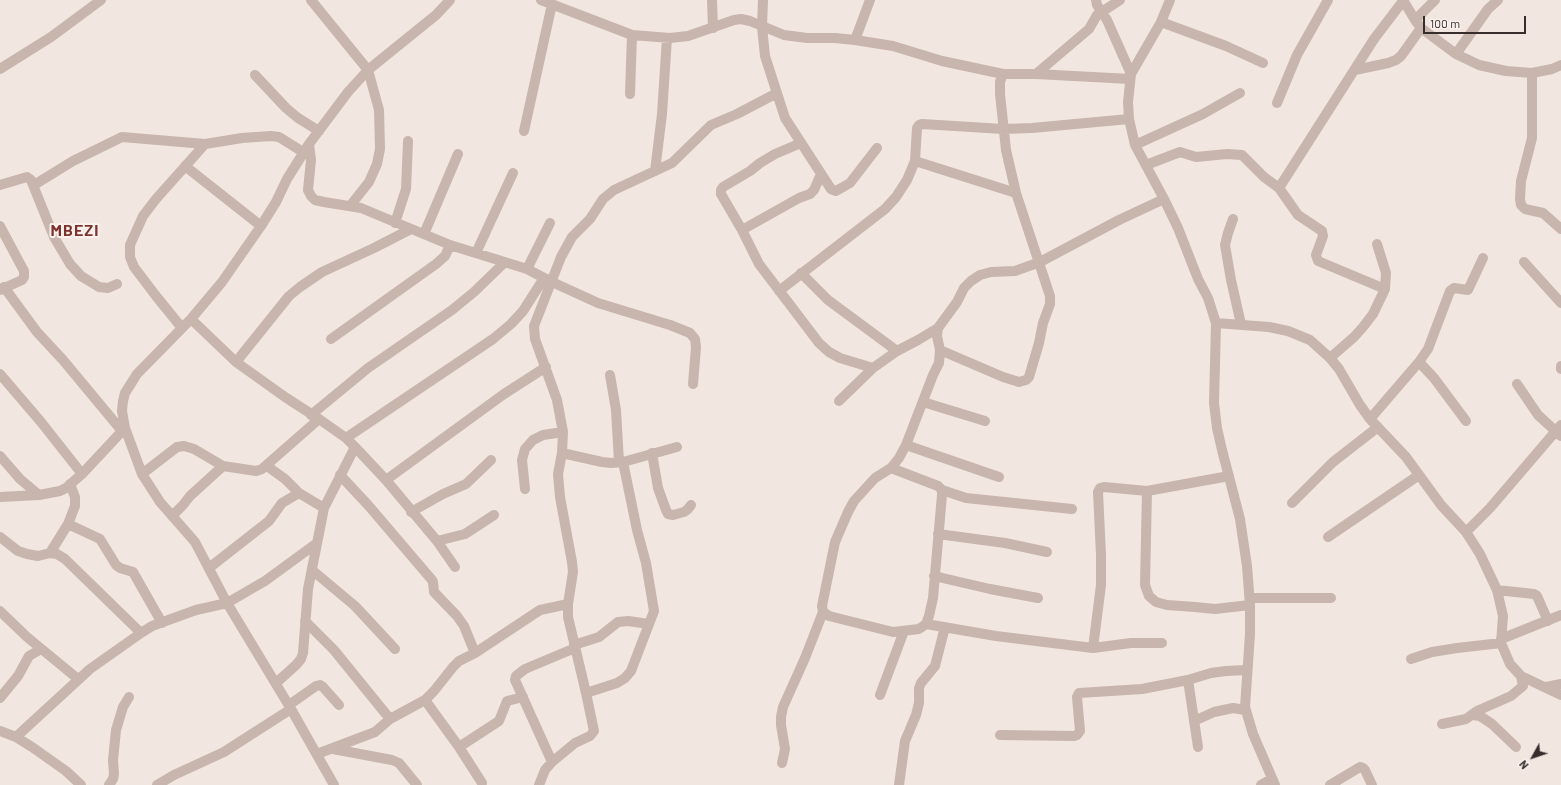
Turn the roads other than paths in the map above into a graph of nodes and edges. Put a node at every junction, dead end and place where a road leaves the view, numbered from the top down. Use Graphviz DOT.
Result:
graph roads {
  1 [pos="311,0"];
  2 [pos="450,0"];
  3 [pos="541,0"];
  4 [pos="712,0"];
  5 [pos="763,0"];
  6 [pos="870,0"];
  7 [pos="1096,0"];
  8 [pos="1120,0"];
  9 [pos="1170,0"];
  10 [pos="1328,0"];
  11 [pos="1403,0"];
  12 [pos="1435,0"];
  13 [pos="1498,0"];
  14 [pos="95,2"];
  15 [pos="552,4"];
  16 [pos="1102,12"];
  17 [pos="1161,22"];
  18 [pos="1418,24"];
  19 [pos="762,27"];
  20 [pos="713,28"];
  21 [pos="632,35"];
  22 [pos="667,38"];
  23 [pos="855,40"];
  24 [pos="1456,54"];
  25 [pos="1262,63"];
  26 [pos="1561,65"];
  27 [pos="0,69"];
  28 [pos="368,70"];
  29 [pos="1355,70"];
  30 [pos="1532,73"];
  31 [pos="1003,74"];
  32 [pos="1036,74"];
  33 [pos="255,75"];
  34 [pos="1131,76"];
  35 [pos="1240,93"];
  36 [pos="630,94"];
  37 [pos="777,94"];
  38 [pos="1277,103"];
  39 [pos="1129,120"];
  40 [pos="1003,129"];
  41 [pos="319,131"];
  42 [pos="524,131"];
  43 [pos="408,141"];
  44 [pos="801,143"];
  45 [pos="205,144"];
  46 [pos="1135,145"];
  47 [pos="306,148"];
  48 [pos="877,148"];
  49 [pos="458,154"];
  50 [pos="916,161"];
  51 [pos="1146,165"];
  52 [pos="186,166"];
  53 [pos="655,171"];
  54 [pos="513,173"];
  55 [pos="822,174"];
  56 [pos="0,185"];
  57 [pos="34,185"];
  58 [pos="1280,188"];
  59 [pos="1016,193"];
  60 [pos="1164,199"];
  61 [pos="350,206"];
  62 [pos="1233,219"];
  63 [pos="395,223"];
  64 [pos="550,223"];
  65 [pos="0,226"];
  66 [pos="261,226"];
  67 [pos="411,229"];
  68 [pos="1561,229"];
  69 [pos="742,230"];
  70 [pos="424,234"];
  71 [pos="1377,244"];
  72 [pos="450,245"];
  73 [pos="476,253"];
  74 [pos="1483,258"];
  75 [pos="505,262"];
  76 [pos="1040,262"];
  77 [pos="1524,262"];
  78 [pos="527,269"];
  79 [pos="801,273"];
  80 [pos="548,280"];
  81 [pos="117,284"];
  82 [pos="2,289"];
  83 [pos="1385,289"];
  84 [pos="779,291"];
  85 [pos="1561,303"];
  86 [pos="191,319"];
  87 [pos="1216,323"];
  88 [pos="1241,324"];
  89 [pos="182,328"];
  90 [pos="938,328"];
  91 [pos="331,339"];
  92 [pos="940,350"];
  93 [pos="897,351"];
  94 [pos="1330,358"];
  95 [pos="236,362"];
  96 [pos="1419,362"];
  97 [pos="1561,366"];
  98 [pos="546,367"];
  99 [pos="873,368"];
  100 [pos="1561,369"];
  101 [pos="0,374"];
  102 [pos="610,375"];
  103 [pos="693,384"];
  104 [pos="1517,384"];
  105 [pos="839,401"];
  106 [pos="923,402"];
  107 [pos="315,417"];
  108 [pos="1370,419"];
  109 [pos="985,421"];
  110 [pos="1466,421"];
  111 [pos="1378,427"];
  112 [pos="123,430"];
  113 [pos="1559,431"];
  114 [pos="563,432"];
  115 [pos="346,438"];
  116 [pos="906,445"];
  117 [pos="677,447"];
  118 [pos="355,448"];
  119 [pos="562,453"];
  120 [pos="652,453"];
  121 [pos="0,456"];
  122 [pos="491,460"];
  123 [pos="621,462"];
  124 [pos="223,466"];
  125 [pos="267,466"];
  126 [pos="891,468"];
  127 [pos="82,474"];
  128 [pos="142,474"];
  129 [pos="340,475"];
  130 [pos="1419,475"];
  131 [pos="1228,476"];
  132 [pos="999,477"];
  133 [pos="386,480"];
  134 [pos="70,484"];
  135 [pos="525,489"];
  136 [pos="942,490"];
  137 [pos="1147,491"];
  138 [pos="299,493"];
  139 [pos="38,495"];
  140 [pos="0,497"];
  141 [pos="1292,503"];
  142 [pos="691,505"];
  143 [pos="324,508"];
  144 [pos="1072,509"];
  145 [pos="412,512"];
  146 [pos="494,515"];
  147 [pos="172,516"];
  148 [pos="68,524"];
  149 [pos="1466,532"];
  150 [pos="938,534"];
  151 [pos="1328,537"];
  152 [pos="0,538"];
  153 [pos="437,541"];
  154 [pos="317,543"];
  155 [pos="1047,552"];
  156 [pos="50,553"];
  157 [pos="455,567"];
  158 [pos="209,568"];
  159 [pos="312,570"];
  160 [pos="934,576"];
  161 [pos="1497,590"];
  162 [pos="1038,598"];
  163 [pos="1331,598"];
  164 [pos="1250,601"];
  165 [pos="227,603"];
  166 [pos="568,604"];
  167 [pos="0,611"];
  168 [pos="823,612"];
  169 [pos="1561,615"];
  170 [pos="305,621"];
  171 [pos="1548,621"];
  172 [pos="162,622"];
  173 [pos="649,624"];
  174 [pos="926,624"];
  175 [pos="945,627"];
  176 [pos="904,630"];
  177 [pos="141,633"];
  178 [pos="1501,641"];
  179 [pos="1162,643"];
  180 [pos="574,647"];
  181 [pos="1093,648"];
  182 [pos="41,649"];
  183 [pos="395,649"];
  184 [pos="475,653"];
  185 [pos="1411,659"];
  186 [pos="1246,670"];
  187 [pos="1521,676"];
  188 [pos="78,679"];
  189 [pos="1188,680"];
  190 [pos="276,683"];
  191 [pos="1561,684"];
  192 [pos="1546,687"];
  193 [pos="586,693"];
  194 [pos="880,695"];
  195 [pos="1561,695"];
  196 [pos="129,696"];
  197 [pos="523,697"];
  198 [pos="0,698"];
  199 [pos="425,700"];
  200 [pos="339,704"];
  201 [pos="290,707"];
  202 [pos="1245,710"];
  203 [pos="1473,715"];
  204 [pos="390,719"];
  205 [pos="1194,721"];
  206 [pos="1442,724"];
  207 [pos="0,731"];
  208 [pos="1000,735"];
  209 [pos="16,738"];
  210 [pos="459,746"];
  211 [pos="1198,747"];
  212 [pos="1516,747"];
  213 [pos="333,749"];
  214 [pos="317,754"];
  215 [pos="552,762"];
  216 [pos="782,763"];
  217 [pos="1274,782"];
  218 [pos="481,784"];
  219 [pos="81,785"];
  220 [pos="109,785"];
  221 [pos="157,785"];
  222 [pos="334,785"];
  223 [pos="417,785"];
  224 [pos="539,785"];
  225 [pos="899,785"];
  226 [pos="1261,785"];
  227 [pos="1330,785"];
  228 [pos="1372,785"];
  1 -- 28 [label="street"];
  2 -- 28 [label="street"];
  3 -- 15 [label="street"];
  4 -- 20 [label="street"];
  5 -- 19 [label="street"];
  6 -- 23 [label="street"];
  7 -- 16 [label="street"];
  8 -- 16 [label="street"];
  9 -- 17 [label="street"];
  10 -- 38 [label="street"];
  11 -- 18 [label="street"];
  11 -- 29 [label="street"];
  12 -- 18 [label="street"];
  13 -- 24 [label="street"];
  14 -- 27 [label="street"];
  15 -- 21 [label="street"];
  15 -- 42 [label="street"];
  16 -- 32 [label="street"];
  16 -- 34 [label="street"];
  17 -- 25 [label="street"];
  17 -- 34 [label="street"];
  18 -- 24 [label="street"];
  18 -- 29 [label="street"];
  19 -- 20 [label="street"];
  19 -- 23 [label="street"];
  19 -- 37 [label="street"];
  20 -- 22 [label="street"];
  21 -- 22 [label="street"];
  21 -- 36 [label="street"];
  22 -- 53 [label="street"];
  23 -- 31 [label="street"];
  24 -- 30 [label="street"];
  26 -- 30 [label="street"];
  28 -- 41 [label="street"];
  28 -- 61 [label="street"];
  29 -- 58 [label="street"];
  30 -- 68 [label="street"];
  31 -- 32 [label="street"];
  31 -- 40 [label="street"];
  32 -- 34 [label="street"];
  33 -- 41 [label="street"];
  34 -- 39 [label="street"];
  35 -- 46 [label="street"];
  37 -- 44 [label="street"];
  37 -- 53 [label="street"];
  39 -- 40 [label="street"];
  39 -- 46 [label="street"];
  40 -- 50 [label="street"];
  40 -- 59 [label="street"];
  41 -- 47 [label="street"];
  43 -- 63 [label="street"];
  44 -- 55 [label="street"];
  44 -- 69 [label="street"];
  45 -- 47 [label="street"];
  45 -- 52 [label="street"];
  45 -- 57 [label="street"];
  46 -- 51 [label="street"];
  47 -- 61 [label="street"];
  47 -- 66 [label="street"];
  48 -- 55 [label="street"];
  49 -- 70 [label="street"];
  50 -- 59 [label="street"];
  50 -- 79 [label="street"];
  51 -- 58 [label="street"];
  51 -- 60 [label="street"];
  52 -- 66 [label="street"];
  52 -- 89 [label="street"];
  53 -- 80 [label="street"];
  54 -- 73 [label="street"];
  55 -- 69 [label="street"];
  56 -- 57 [label="street"];
  57 -- 81 [label="street"];
  58 -- 83 [label="street"];
  59 -- 76 [label="street"];
  60 -- 76 [label="street"];
  60 -- 87 [label="street"];
  61 -- 63 [label="street"];
  62 -- 88 [label="street"];
  63 -- 67 [label="street"];
  64 -- 78 [label="street"];
  65 -- 82 [label="street"];
  66 -- 86 [label="street"];
  67 -- 70 [label="street"];
  67 -- 95 [label="street"];
  69 -- 84 [label="street"];
  70 -- 72 [label="street"];
  71 -- 83 [label="street"];
  72 -- 73 [label="street"];
  72 -- 91 [label="street"];
  73 -- 75 [label="street"];
  74 -- 96 [label="street"];
  75 -- 78 [label="street"];
  75 -- 107 [label="street"];
  76 -- 90 [label="street"];
  76 -- 92 [label="street"];
  77 -- 85 [label="street"];
  78 -- 80 [label="street"];
  79 -- 84 [label="street"];
  79 -- 93 [label="street"];
  80 -- 98 [label="street"];
  80 -- 103 [label="street"];
  80 -- 115 [label="street"];
  82 -- 112 [label="street"];
  83 -- 94 [label="street"];
  84 -- 99 [label="street"];
  86 -- 89 [label="street"];
  86 -- 95 [label="street"];
  87 -- 88 [label="street"];
  87 -- 131 [label="street"];
  88 -- 94 [label="street"];
  89 -- 112 [label="street"];
  90 -- 92 [label="street"];
  90 -- 93 [label="street"];
  92 -- 106 [label="street"];
  93 -- 99 [label="street"];
  94 -- 108 [label="street"];
  95 -- 107 [label="street"];
  96 -- 108 [label="street"];
  96 -- 110 [label="street"];
  97 -- 100 [label="street"];
  98 -- 114 [label="street"];
  98 -- 133 [label="street"];
  99 -- 105 [label="street"];
  101 -- 127 [label="street"];
  102 -- 123 [label="street"];
  104 -- 113 [label="street"];
  106 -- 109 [label="street"];
  106 -- 116 [label="street"];
  107 -- 115 [label="street"];
  107 -- 125 [label="street"];
  108 -- 111 [label="street"];
  111 -- 130 [label="street"];
  111 -- 141 [label="street"];
  112 -- 127 [label="street"];
  112 -- 128 [label="street"];
  113 -- 149 [label="street"];
  114 -- 119 [label="street"];
  114 -- 135 [label="street"];
  115 -- 118 [label="street"];
  116 -- 126 [label="street"];
  116 -- 132 [label="street"];
  117 -- 120 [label="street"];
  118 -- 129 [label="street"];
  118 -- 133 [label="street"];
  119 -- 123 [label="street"];
  119 -- 166 [label="street"];
  120 -- 123 [label="street"];
  120 -- 142 [label="street"];
  121 -- 139 [label="street"];
  122 -- 145 [label="street"];
  123 -- 173 [label="street"];
  124 -- 125 [label="street"];
  124 -- 128 [label="street"];
  124 -- 147 [label="street"];
  125 -- 138 [label="street"];
  126 -- 136 [label="street"];
  126 -- 168 [label="street"];
  127 -- 134 [label="street"];
  128 -- 147 [label="street"];
  129 -- 143 [label="street"];
  129 -- 184 [label="street"];
  130 -- 149 [label="street"];
  130 -- 151 [label="street"];
  131 -- 137 [label="street"];
  131 -- 164 [label="street"];
  133 -- 145 [label="street"];
  134 -- 139 [label="street"];
  134 -- 148 [label="street"];
  136 -- 144 [label="street"];
  136 -- 150 [label="street"];
  137 -- 164 [label="street"];
  137 -- 181 [label="street"];
  138 -- 143 [label="street"];
  138 -- 158 [label="street"];
  139 -- 140 [label="street"];
  143 -- 154 [label="street"];
  145 -- 153 [label="street"];
  146 -- 153 [label="street"];
  147 -- 158 [label="street"];
  148 -- 156 [label="street"];
  148 -- 172 [label="street"];
  149 -- 161 [label="street"];
  150 -- 155 [label="street"];
  150 -- 160 [label="street"];
  152 -- 156 [label="street"];
  153 -- 157 [label="street"];
  154 -- 159 [label="street"];
  154 -- 165 [label="street"];
  156 -- 177 [label="street"];
  158 -- 165 [label="street"];
  159 -- 170 [label="street"];
  159 -- 183 [label="street"];
  160 -- 162 [label="street"];
  160 -- 174 [label="street"];
  161 -- 171 [label="street"];
  161 -- 178 [label="street"];
  163 -- 164 [label="street"];
  164 -- 186 [label="street"];
  165 -- 172 [label="street"];
  165 -- 190 [label="street"];
  166 -- 180 [label="street"];
  166 -- 184 [label="street"];
  167 -- 182 [label="street"];
  168 -- 176 [label="street"];
  168 -- 216 [label="street"];
  169 -- 171 [label="street"];
  170 -- 190 [label="street"];
  170 -- 204 [label="street"];
  171 -- 178 [label="street"];
  172 -- 177 [label="street"];
  173 -- 180 [label="street"];
  173 -- 193 [label="street"];
  174 -- 175 [label="street"];
  174 -- 176 [label="street"];
  175 -- 181 [label="street"];
  175 -- 225 [label="street"];
  176 -- 194 [label="street"];
  177 -- 188 [label="street"];
  178 -- 185 [label="street"];
  178 -- 187 [label="street"];
  179 -- 181 [label="street"];
  180 -- 193 [label="street"];
  180 -- 197 [label="street"];
  182 -- 188 [label="street"];
  182 -- 198 [label="street"];
  184 -- 199 [label="street"];
  186 -- 189 [label="street"];
  186 -- 202 [label="street"];
  187 -- 192 [label="street"];
  187 -- 203 [label="street"];
  188 -- 209 [label="street"];
  189 -- 205 [label="street"];
  189 -- 208 [label="street"];
  190 -- 201 [label="street"];
  191 -- 192 [label="street"];
  192 -- 195 [label="street"];
  193 -- 215 [label="street"];
  196 -- 220 [label="street"];
  197 -- 210 [label="street"];
  197 -- 215 [label="street"];
  199 -- 204 [label="street"];
  199 -- 210 [label="street"];
  200 -- 201 [label="street"];
  201 -- 214 [label="street"];
  201 -- 221 [label="street"];
  202 -- 205 [label="street"];
  202 -- 217 [label="street"];
  203 -- 206 [label="street"];
  203 -- 212 [label="street"];
  204 -- 213 [label="street"];
  205 -- 211 [label="street"];
  207 -- 209 [label="street"];
  209 -- 219 [label="street"];
  210 -- 218 [label="street"];
  213 -- 214 [label="street"];
  213 -- 223 [label="street"];
  214 -- 222 [label="street"];
  215 -- 224 [label="street"];
  217 -- 226 [label="street"];
  227 -- 228 [label="street"];
}
